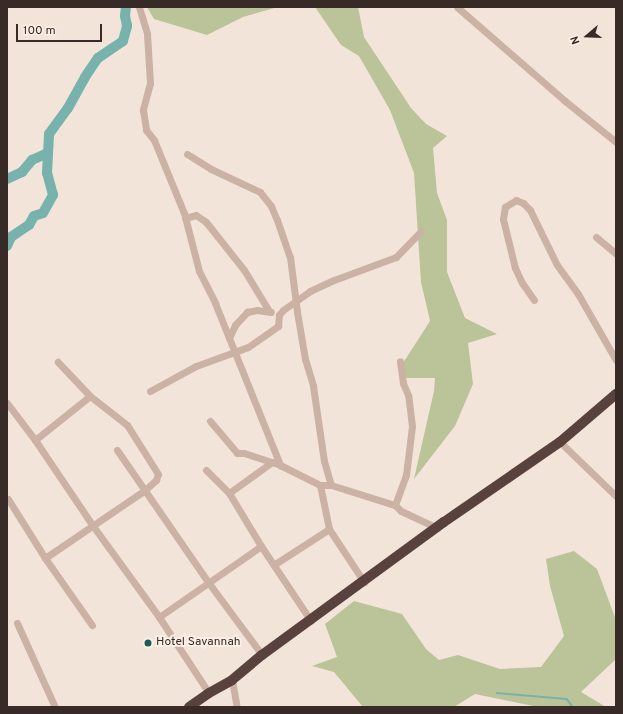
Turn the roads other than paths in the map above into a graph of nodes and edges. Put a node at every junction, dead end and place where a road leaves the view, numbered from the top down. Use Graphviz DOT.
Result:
graph roads {
  1 [pos="139,7"];
  2 [pos="457,7"];
  3 [pos="616,142"];
  4 [pos="187,154"];
  5 [pos="185,218"];
  6 [pos="421,231"];
  7 [pos="596,237"];
  8 [pos="616,254"];
  9 [pos="534,300"];
  10 [pos="296,301"];
  11 [pos="269,311"];
  12 [pos="278,315"];
  13 [pos="229,338"];
  14 [pos="234,353"];
  15 [pos="616,360"];
  16 [pos="400,361"];
  17 [pos="58,362"];
  18 [pos="150,391"];
  19 [pos="616,394"];
  20 [pos="90,396"];
  21 [pos="7,403"];
  22 [pos="210,421"];
  23 [pos="35,440"];
  24 [pos="560,442"];
  25 [pos="117,450"];
  26 [pos="272,462"];
  27 [pos="280,465"];
  28 [pos="206,470"];
  29 [pos="320,485"];
  30 [pos="331,485"];
  31 [pos="145,490"];
  32 [pos="229,493"];
  33 [pos="616,496"];
  34 [pos="8,499"];
  35 [pos="395,505"];
  36 [pos="93,526"];
  37 [pos="437,528"];
  38 [pos="329,529"];
  39 [pos="261,546"];
  40 [pos="45,558"];
  41 [pos="275,564"];
  42 [pos="208,582"];
  43 [pos="364,582"];
  44 [pos="158,617"];
  45 [pos="311,620"];
  46 [pos="17,623"];
  47 [pos="92,625"];
  48 [pos="262,655"];
  49 [pos="232,680"];
  50 [pos="209,693"];
  51 [pos="55,707"];
  52 [pos="189,707"];
  53 [pos="236,707"];
  1 -- 5 [label="street"];
  2 -- 3 [label="street"];
  4 -- 10 [label="street"];
  5 -- 11 [label="street"];
  5 -- 13 [label="street"];
  6 -- 10 [label="street"];
  7 -- 8 [label="street"];
  9 -- 15 [label="street"];
  10 -- 12 [label="street"];
  10 -- 30 [label="street"];
  11 -- 12 [label="street"];
  11 -- 13 [label="street"];
  12 -- 14 [label="street"];
  13 -- 14 [label="street"];
  14 -- 18 [label="street"];
  14 -- 27 [label="street"];
  16 -- 35 [label="street"];
  17 -- 20 [label="street"];
  19 -- 24 [label="highway"];
  20 -- 23 [label="street"];
  20 -- 31 [label="street"];
  21 -- 23 [label="street"];
  22 -- 26 [label="street"];
  23 -- 36 [label="street"];
  24 -- 33 [label="street"];
  24 -- 37 [label="highway"];
  25 -- 31 [label="street"];
  26 -- 27 [label="street"];
  26 -- 32 [label="street"];
  27 -- 29 [label="street"];
  28 -- 32 [label="street"];
  29 -- 30 [label="street"];
  29 -- 38 [label="street"];
  30 -- 35 [label="street"];
  31 -- 36 [label="street"];
  31 -- 42 [label="street"];
  32 -- 39 [label="street"];
  34 -- 40 [label="street"];
  35 -- 37 [label="street"];
  36 -- 40 [label="street"];
  36 -- 44 [label="street"];
  37 -- 43 [label="highway"];
  38 -- 41 [label="street"];
  38 -- 43 [label="street"];
  39 -- 41 [label="street"];
  39 -- 42 [label="street"];
  40 -- 47 [label="street"];
  41 -- 45 [label="street"];
  42 -- 44 [label="street"];
  42 -- 48 [label="street"];
  43 -- 45 [label="highway"];
  44 -- 50 [label="street"];
  45 -- 48 [label="highway"];
  46 -- 51 [label="street"];
  48 -- 49 [label="highway"];
  49 -- 50 [label="highway"];
  49 -- 53 [label="street"];
  50 -- 52 [label="highway"];
}
